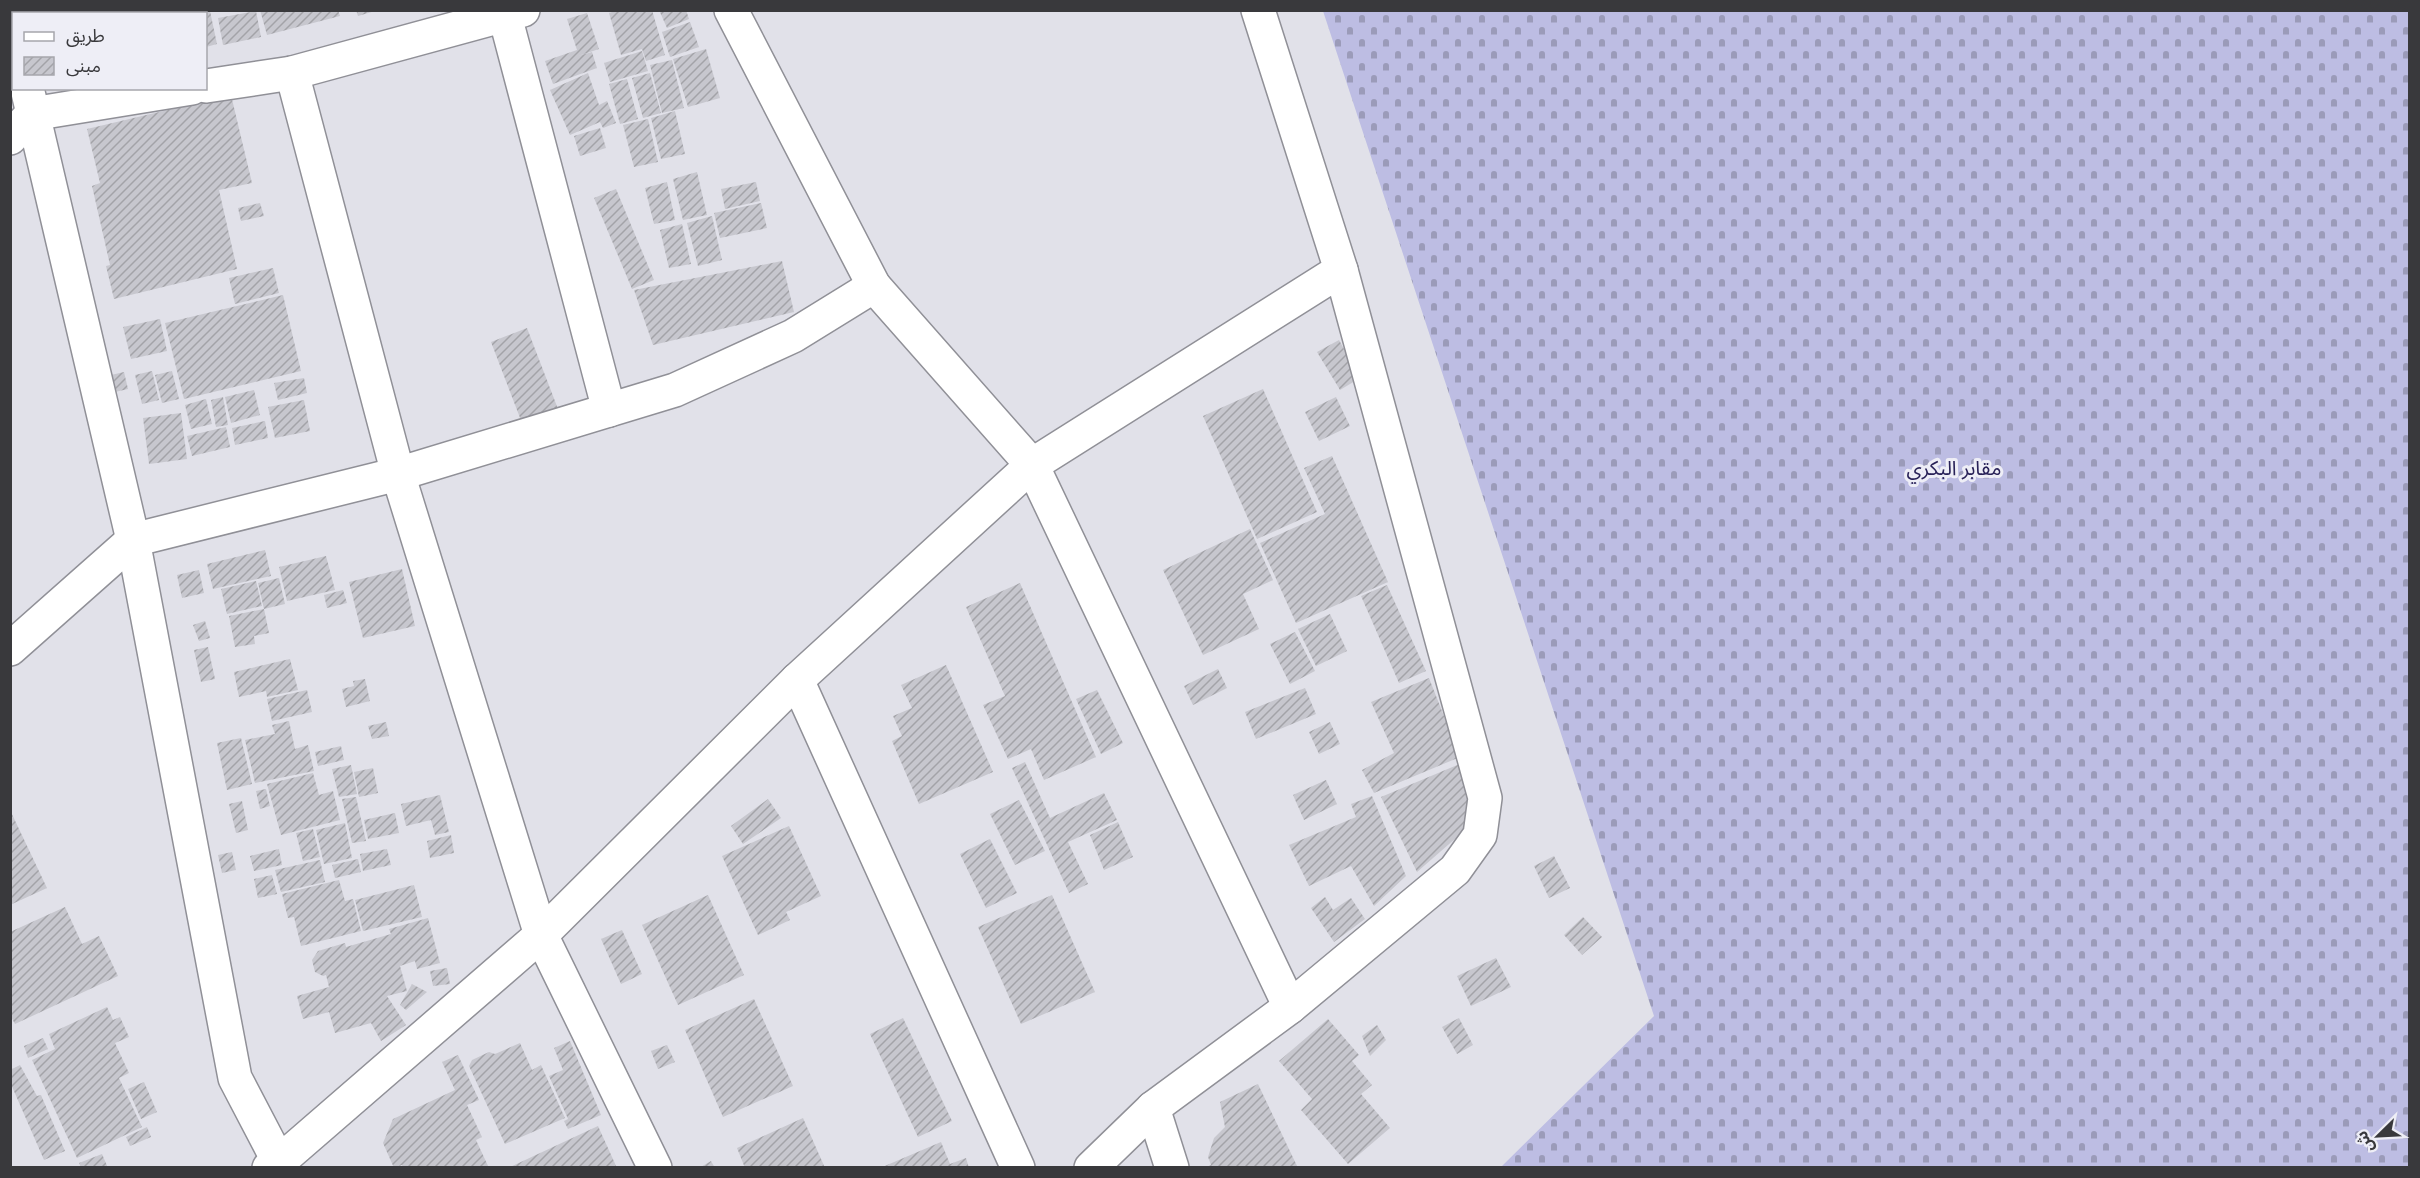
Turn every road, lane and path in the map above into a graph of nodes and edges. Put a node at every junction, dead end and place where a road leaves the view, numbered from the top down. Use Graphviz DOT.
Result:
graph roads {
  1 [pos="731,10"];
  2 [pos="1258,10"];
  3 [pos="514,13"];
  4 [pos="292,73"];
  5 [pos="207,86"];
  6 [pos="167,90"];
  7 [pos="29,101"];
  8 [pos="10,138"];
  9 [pos="1341,270"];
  10 [pos="874,286"];
  11 [pos="609,410"];
  12 [pos="1032,465"];
  13 [pos="398,474"];
  14 [pos="133,540"];
  15 [pos="10,649"];
  16 [pos="797,680"];
  17 [pos="541,935"];
  18 [pos="1290,1008"];
  19 [pos="1153,1108"];
  20 [pos="277,1166"];
  21 [pos="655,1167"];
  22 [pos="1018,1167"];
  23 [pos="1091,1167"];
  24 [pos="1172,1167"];
  1 -- 10 [label="street"];
  2 -- 9 [label="street"];
  3 -- 4 [label="street"];
  3 -- 11 [label="street"];
  4 -- 5 [label="street"];
  4 -- 13 [label="street"];
  6 -- 7 [label="street"];
  7 -- 8 [label="street"];
  7 -- 14 [label="street"];
  9 -- 12 [label="street"];
  9 -- 18 [label="street"];
  10 -- 11 [label="street"];
  10 -- 12 [label="street"];
  11 -- 13 [label="street"];
  12 -- 16 [label="street"];
  12 -- 18 [label="street"];
  13 -- 14 [label="street"];
  13 -- 17 [label="street"];
  14 -- 15 [label="street"];
  14 -- 20 [label="street"];
  16 -- 17 [label="street"];
  16 -- 22 [label="street"];
  17 -- 20 [label="street"];
  17 -- 21 [label="street"];
  18 -- 19 [label="street"];
  19 -- 23 [label="street"];
  19 -- 24 [label="street"];
}
